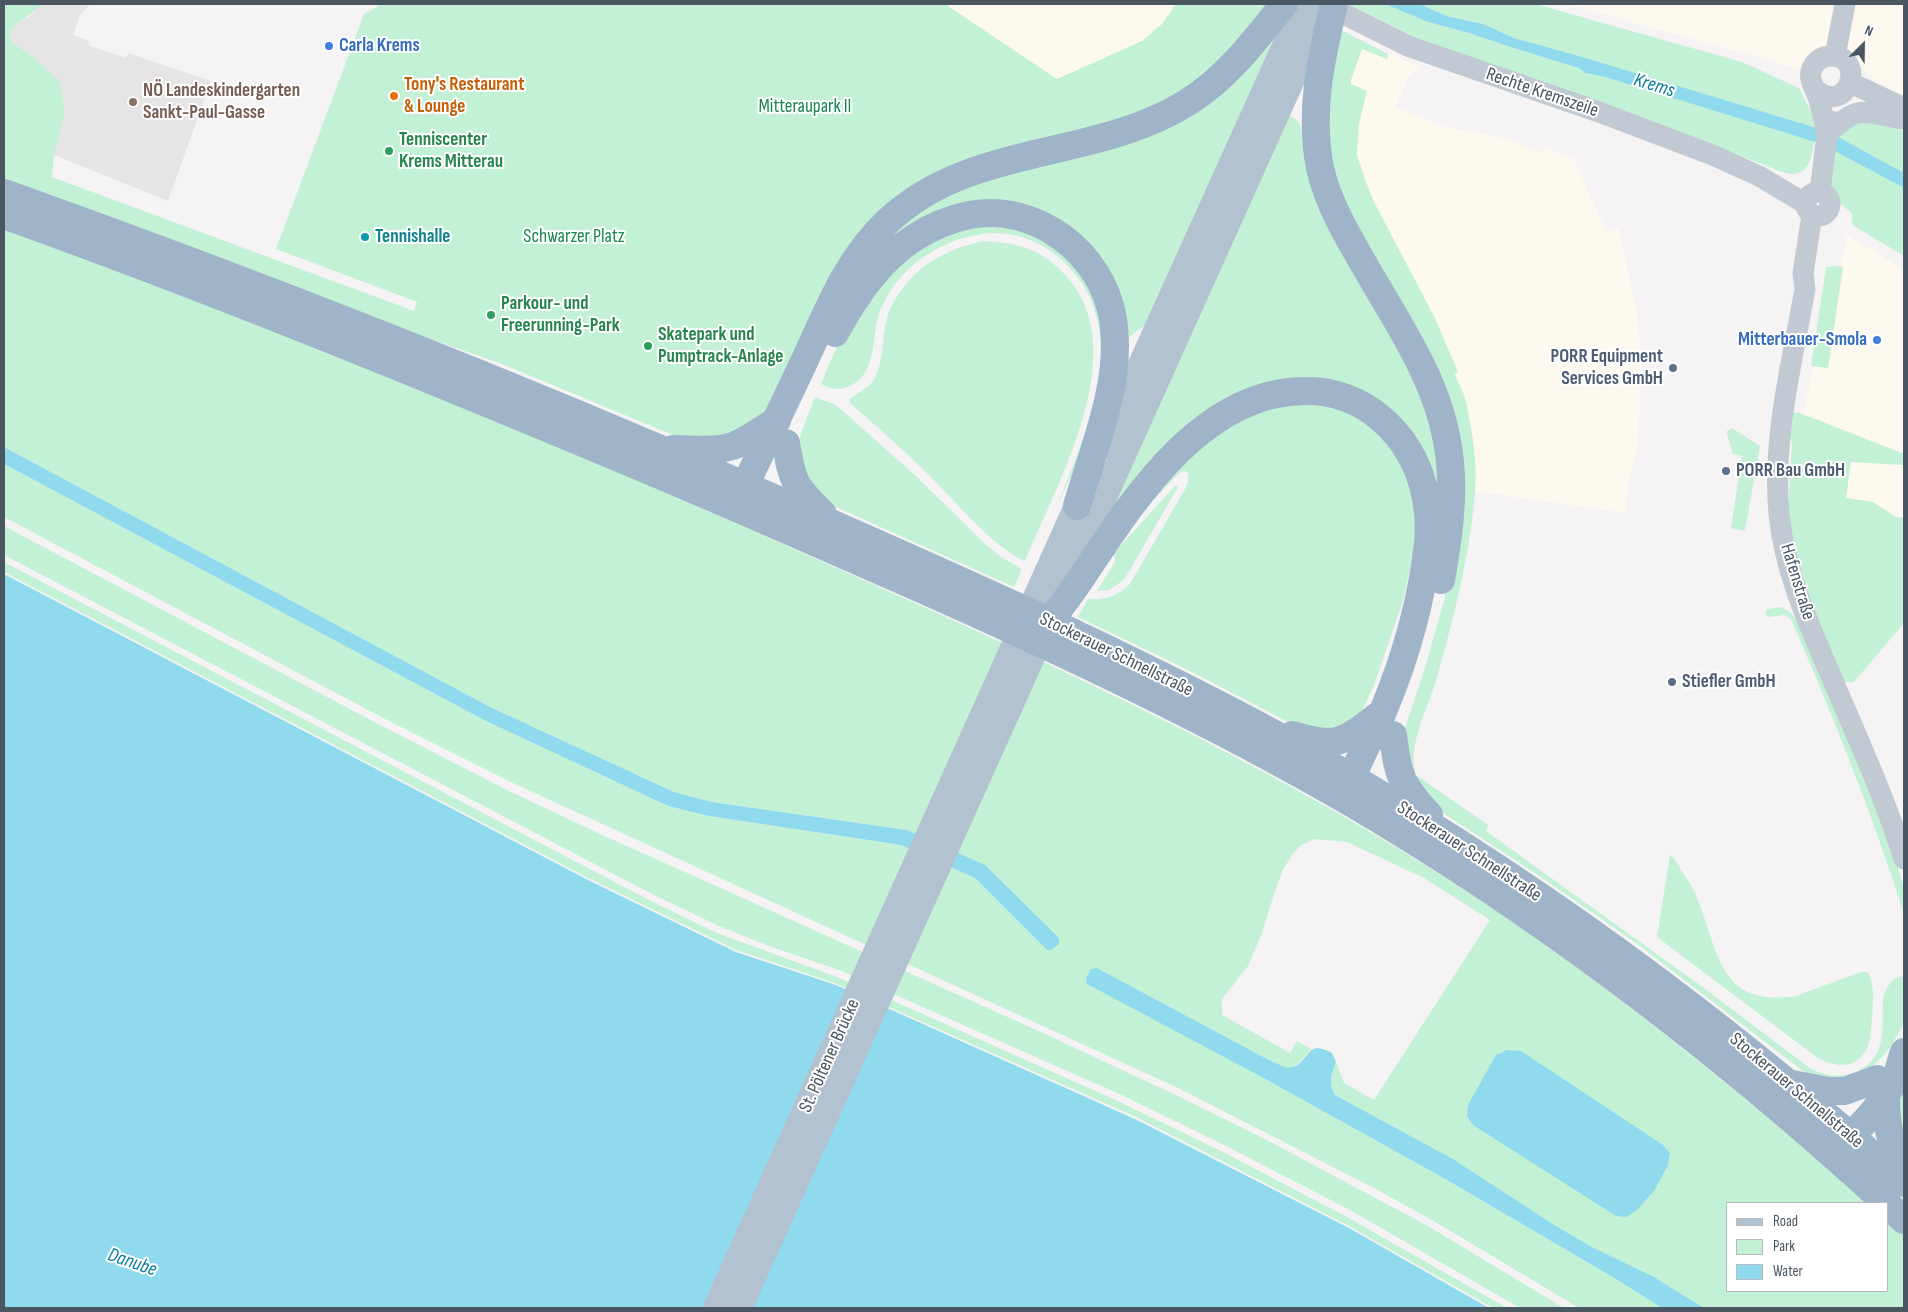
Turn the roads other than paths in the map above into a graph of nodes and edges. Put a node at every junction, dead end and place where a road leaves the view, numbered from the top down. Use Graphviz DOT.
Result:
graph roads {
  1 [pos="1845,4"];
  2 [pos="1316,9"];
  3 [pos="1835,56"];
  4 [pos="1835,96"];
  5 [pos="1904,108"];
  6 [pos="1904,120"];
  7 [pos="4,193"];
  8 [pos="1816,200"];
  9 [pos="4,215"];
  10 [pos="782,431"];
  11 [pos="661,449"];
  12 [pos="750,500"];
  13 [pos="1077,506"];
  14 [pos="831,522"];
  15 [pos="1067,573"];
  16 [pos="983,604"];
  17 [pos="1044,629"];
  18 [pos="1388,723"];
  19 [pos="1256,724"];
  20 [pos="1356,789"];
  21 [pos="953,808"];
  22 [pos="1447,836"];
  23 [pos="1904,859"];
  24 [pos="1904,1053"];
  25 [pos="1790,1084"];
  26 [pos="1882,1088"];
  27 [pos="1845,1130"];
  28 [pos="1827,1150"];
  29 [pos="1904,1165"];
  30 [pos="1904,1183"];
  31 [pos="1884,1202"];
  32 [pos="1888,1206"];
  33 [pos="1904,1220"];
  34 [pos="716,1308"];
  35 [pos="739,1308"];
  1 -- 3 [label="street"];
  2 -- 8 [label="street, Rechte Kremszeile"];
  2 -- 10 [label="highway"];
  2 -- 13 [label="main road"];
  2 -- 15 [label="main road"];
  2 -- 18 [label="highway"];
  3 -- 4 [label="street"];
  3 -- 4 [label="street, Hafenstraße"];
  4 -- 5 [label="street"];
  4 -- 6 [label="street"];
  4 -- 8 [label="street, Hafenstraße"];
  7 -- 11 [label="highway"];
  8 -- 23 [label="street, Hafenstraße"];
  9 -- 12 [label="highway"];
  10 -- 11 [label="highway"];
  10 -- 12 [label="highway"];
  10 -- 13 [label="highway"];
  10 -- 14 [label="highway"];
  11 -- 12 [label="highway"];
  12 -- 14 [label="highway"];
  12 -- 16 [label="highway"];
  13 -- 15 [label="main road"];
  14 -- 16 [label="highway"];
  15 -- 17 [label="highway"];
  15 -- 18 [label="highway"];
  15 -- 21 [label="main road"];
  16 -- 19 [label="highway, Stockerauer Schnellstraße"];
  16 -- 20 [label="highway, Stockerauer Schnellstraße"];
  17 -- 21 [label="main road"];
  18 -- 19 [label="highway"];
  18 -- 20 [label="highway"];
  18 -- 22 [label="highway"];
  19 -- 20 [label="highway, Stockerauer Schnellstraße"];
  20 -- 22 [label="highway, Stockerauer Schnellstraße"];
  20 -- 28 [label="highway, Stockerauer Schnellstraße"];
  21 -- 34 [label="main road, St. Pöltener Brücke"];
  21 -- 35 [label="main road, St. Pöltener Brücke"];
  22 -- 25 [label="highway, Stockerauer Schnellstraße"];
  24 -- 26 [label="highway"];
  25 -- 26 [label="highway"];
  25 -- 27 [label="highway, Stockerauer Schnellstraße"];
  26 -- 27 [label="highway"];
  26 -- 29 [label="highway"];
  27 -- 28 [label="highway"];
  27 -- 30 [label="highway, Stockerauer Schnellstraße"];
  28 -- 31 [label="highway, Stockerauer Schnellstraße"];
  32 -- 33 [label="highway, Stockerauer Schnellstraße"];
}
